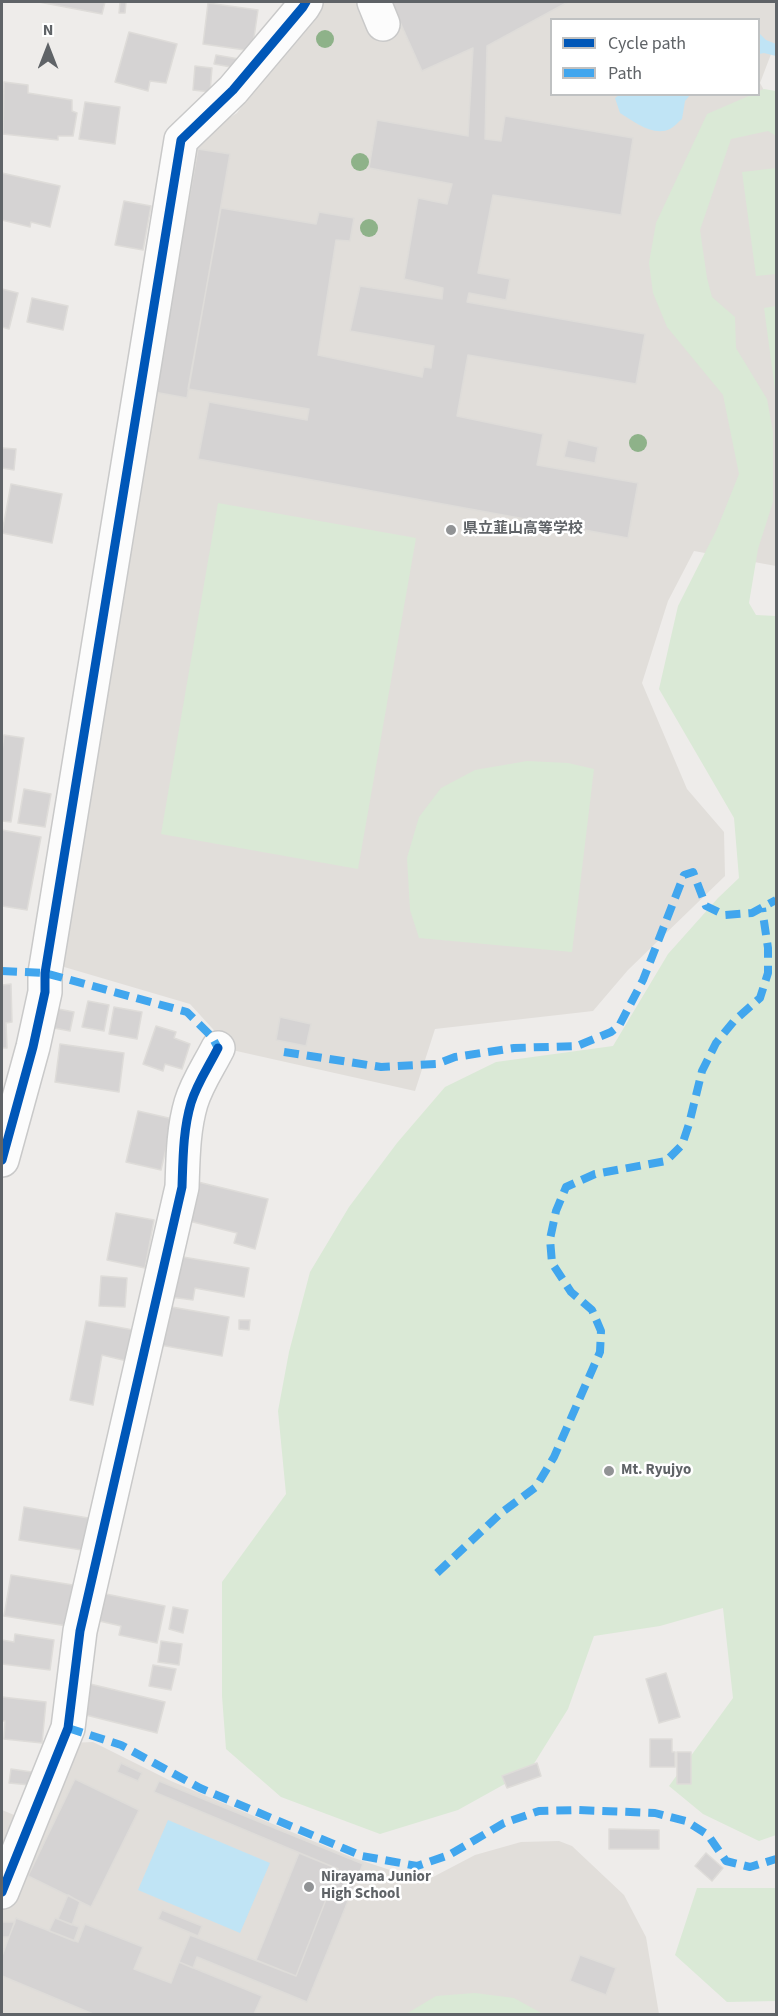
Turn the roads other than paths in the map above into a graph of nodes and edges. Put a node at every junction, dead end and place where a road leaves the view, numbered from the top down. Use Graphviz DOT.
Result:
graph roads {
  1 [pos="306,2"];
  2 [pos="218,1048"];
  3 [pos="2,1160"];
  4 [pos="2,1892"];
  1 -- 3 [label="street"];
  2 -- 4 [label="street"];
}
